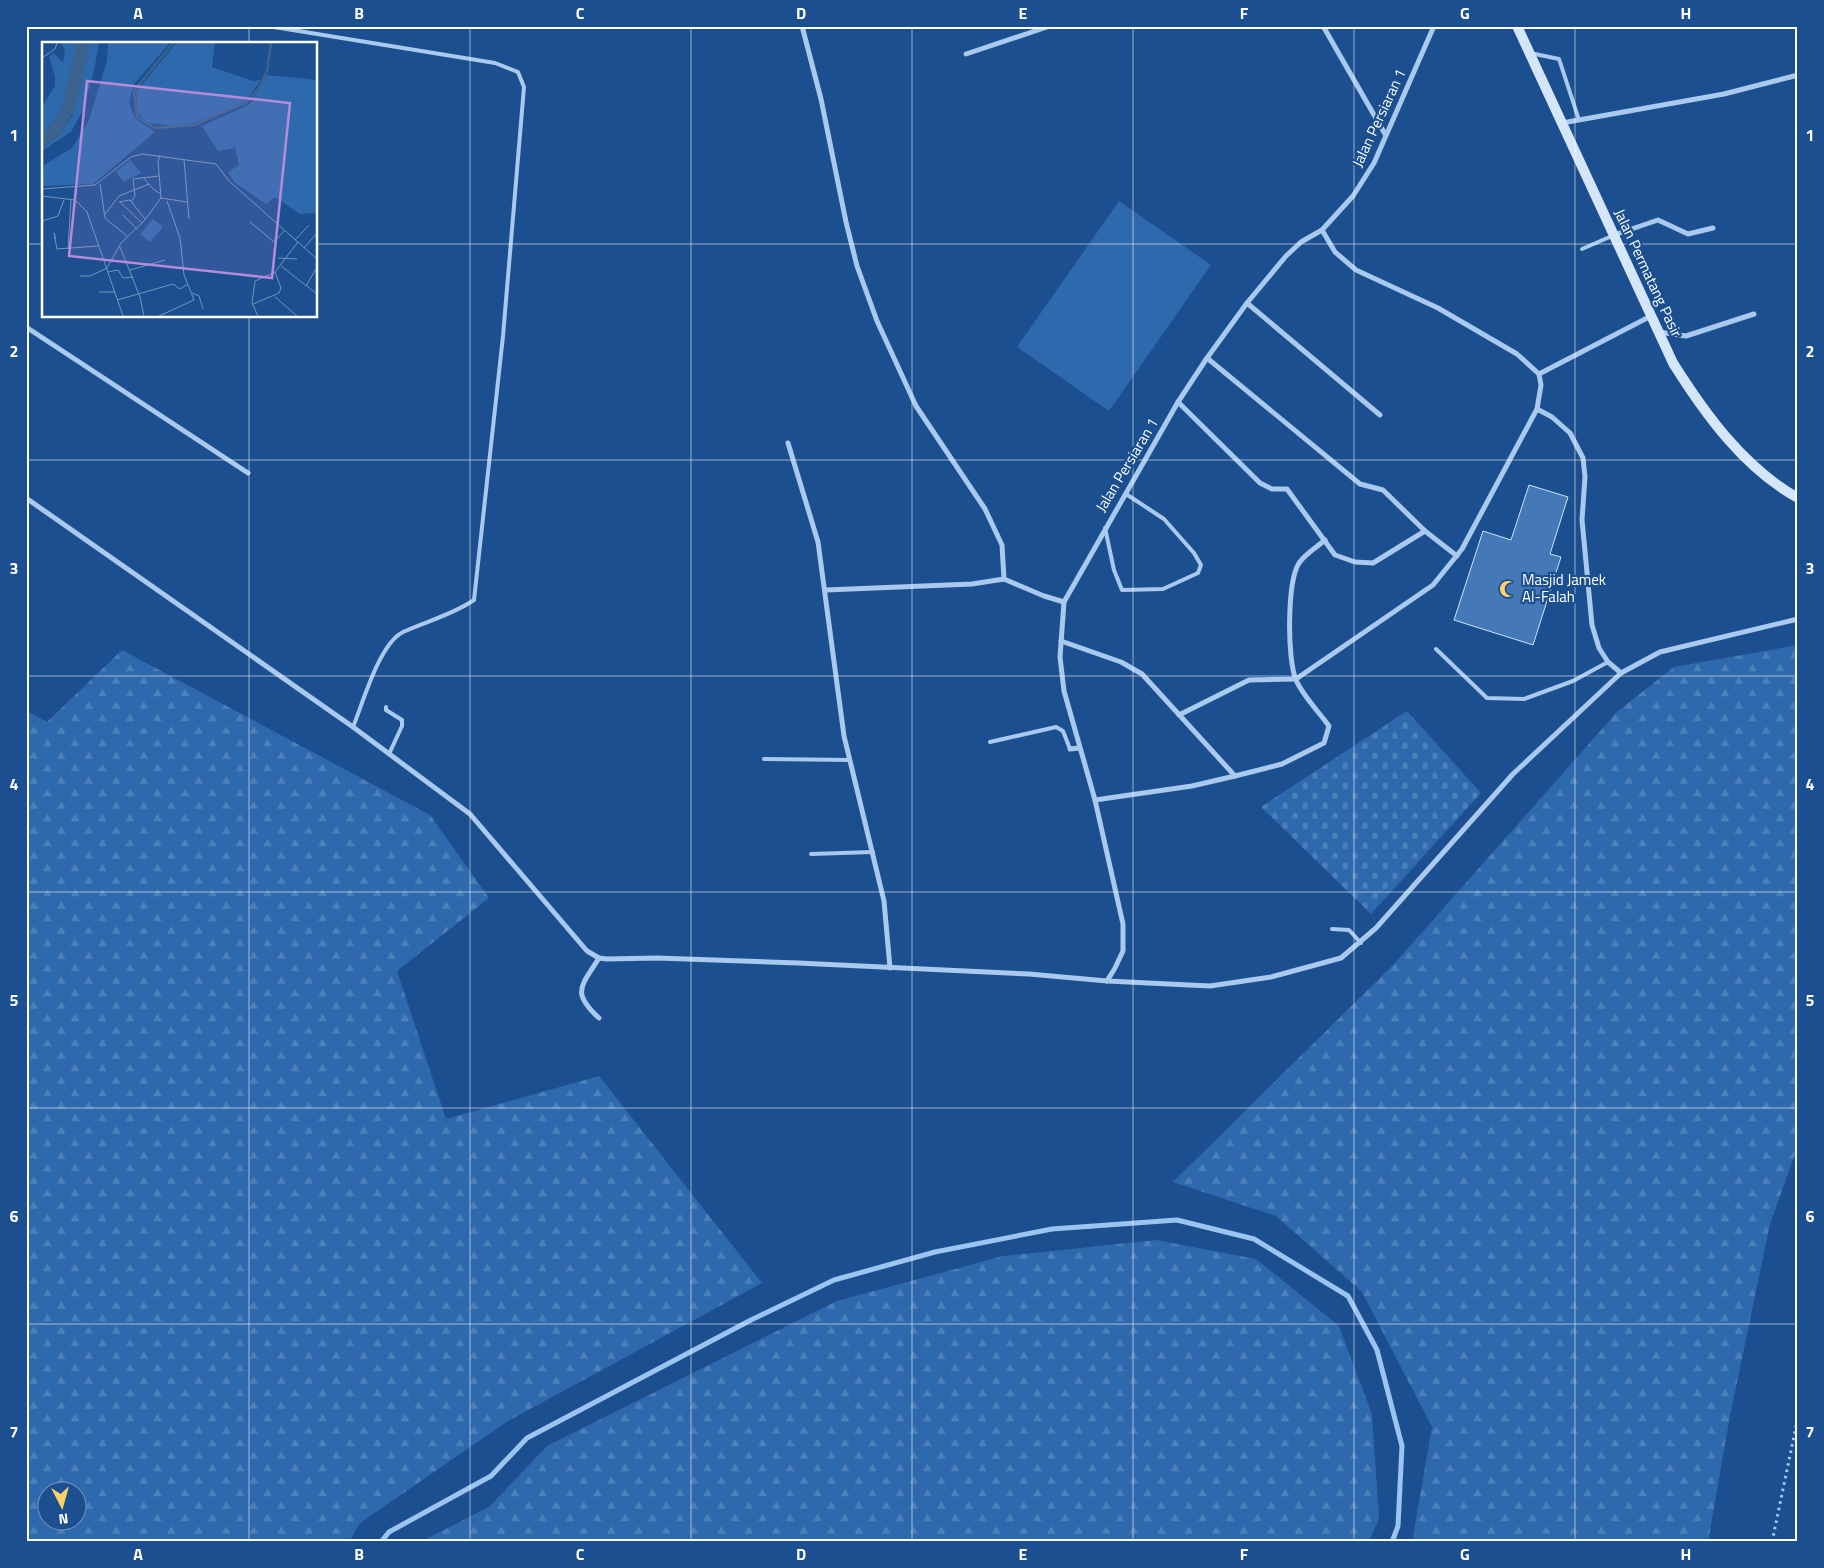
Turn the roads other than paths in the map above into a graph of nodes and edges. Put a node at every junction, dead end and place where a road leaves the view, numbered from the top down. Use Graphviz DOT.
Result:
graph roads {
  1 [pos="268,26"];
  2 [pos="802,26"];
  3 [pos="1050,26"];
  4 [pos="1323,26"];
  5 [pos="1434,26"];
  6 [pos="1516,26"];
  7 [pos="1528,53"];
  8 [pos="966,54"];
  9 [pos="1798,75"];
  10 [pos="1579,120"];
  11 [pos="1562,123"];
  12 [pos="1385,134"];
  13 [pos="1713,228"];
  14 [pos="1322,230"];
  15 [pos="1614,235"];
  16 [pos="1582,249"];
  17 [pos="1247,303"];
  18 [pos="1754,314"];
  19 [pos="1651,315"];
  20 [pos="26,327"];
  21 [pos="1659,332"];
  22 [pos="1207,358"];
  23 [pos="1539,374"];
  24 [pos="1178,402"];
  25 [pos="1537,409"];
  26 [pos="1380,415"];
  27 [pos="788,443"];
  28 [pos="248,473"];
  29 [pos="1126,494"];
  30 [pos="26,498"];
  31 [pos="1798,498"];
  32 [pos="1105,527"];
  33 [pos="1425,531"];
  34 [pos="1326,540"];
  35 [pos="1457,556"];
  36 [pos="1004,579"];
  37 [pos="826,590"];
  38 [pos="1064,602"];
  39 [pos="1798,619"];
  40 [pos="1061,641"];
  41 [pos="1436,650"];
  42 [pos="1608,662"];
  43 [pos="1621,673"];
  44 [pos="1296,679"];
  45 [pos="386,707"];
  46 [pos="1179,716"];
  47 [pos="353,727"];
  48 [pos="990,742"];
  49 [pos="1070,748"];
  50 [pos="1079,748"];
  51 [pos="389,754"];
  52 [pos="764,759"];
  53 [pos="850,760"];
  54 [pos="1235,776"];
  55 [pos="1095,800"];
  56 [pos="874,852"];
  57 [pos="811,854"];
  58 [pos="1332,929"];
  59 [pos="1361,943"];
  60 [pos="599,958"];
  61 [pos="890,968"];
  62 [pos="1107,981"];
  63 [pos="599,1018"];
  1 -- 47 [label="lane"];
  2 -- 36 [label="street"];
  3 -- 8 [label="street"];
  4 -- 12 [label="street"];
  5 -- 12 [label="street, Jalan Persiaran 1"];
  6 -- 7 [label="main road, Jalan Permatang Pasir"];
  7 -- 10 [label="lane"];
  7 -- 11 [label="main road, Jalan Permatang Pasir"];
  9 -- 10 [label="street"];
  10 -- 11 [label="street"];
  11 -- 15 [label="main road, Jalan Permatang Pasir"];
  12 -- 14 [label="street, Jalan Persiaran 1"];
  13 -- 15 [label="street"];
  14 -- 17 [label="street, Jalan Persiaran 1"];
  14 -- 23 [label="street"];
  15 -- 16 [label="lane"];
  15 -- 19 [label="main road, Jalan Permatang Pasir"];
  17 -- 22 [label="street, Jalan Persiaran 1"];
  17 -- 26 [label="street"];
  18 -- 21 [label="street"];
  19 -- 21 [label="main road, Jalan Permatang Pasir"];
  19 -- 23 [label="street"];
  20 -- 28 [label="street"];
  21 -- 31 [label="main road, Jalan Permatang Pasir"];
  22 -- 24 [label="street, Jalan Persiaran 1"];
  22 -- 33 [label="street"];
  23 -- 25 [label="street"];
  24 -- 29 [label="street, Jalan Persiaran 1"];
  24 -- 34 [label="street"];
  25 -- 35 [label="street"];
  25 -- 42 [label="street"];
  27 -- 37 [label="street"];
  29 -- 32 [label="street, Jalan Persiaran 1"];
  29 -- 32 [label="lane"];
  30 -- 47 [label="street"];
  32 -- 38 [label="street, Jalan Persiaran 1"];
  33 -- 34 [label="street"];
  33 -- 35 [label="street"];
  34 -- 44 [label="street"];
  35 -- 44 [label="street"];
  36 -- 37 [label="street"];
  36 -- 38 [label="street"];
  37 -- 53 [label="street"];
  38 -- 40 [label="street, Jalan Persiaran 1"];
  39 -- 43 [label="street"];
  40 -- 46 [label="street"];
  40 -- 50 [label="street, Jalan Persiaran 1"];
  41 -- 42 [label="lane"];
  42 -- 43 [label="street"];
  43 -- 59 [label="street"];
  44 -- 46 [label="street"];
  44 -- 54 [label="street"];
  45 -- 51 [label="lane"];
  46 -- 54 [label="street"];
  47 -- 51 [label="street"];
  48 -- 49 [label="lane"];
  49 -- 50 [label="street"];
  50 -- 55 [label="street, Jalan Persiaran 1"];
  51 -- 60 [label="street"];
  52 -- 53 [label="lane"];
  53 -- 56 [label="street"];
  54 -- 55 [label="street"];
  55 -- 62 [label="street, Jalan Persiaran 1"];
  56 -- 57 [label="lane"];
  56 -- 61 [label="street"];
  58 -- 59 [label="lane"];
  59 -- 62 [label="street"];
  60 -- 61 [label="street"];
  60 -- 63 [label="street"];
  61 -- 62 [label="street"];
}
